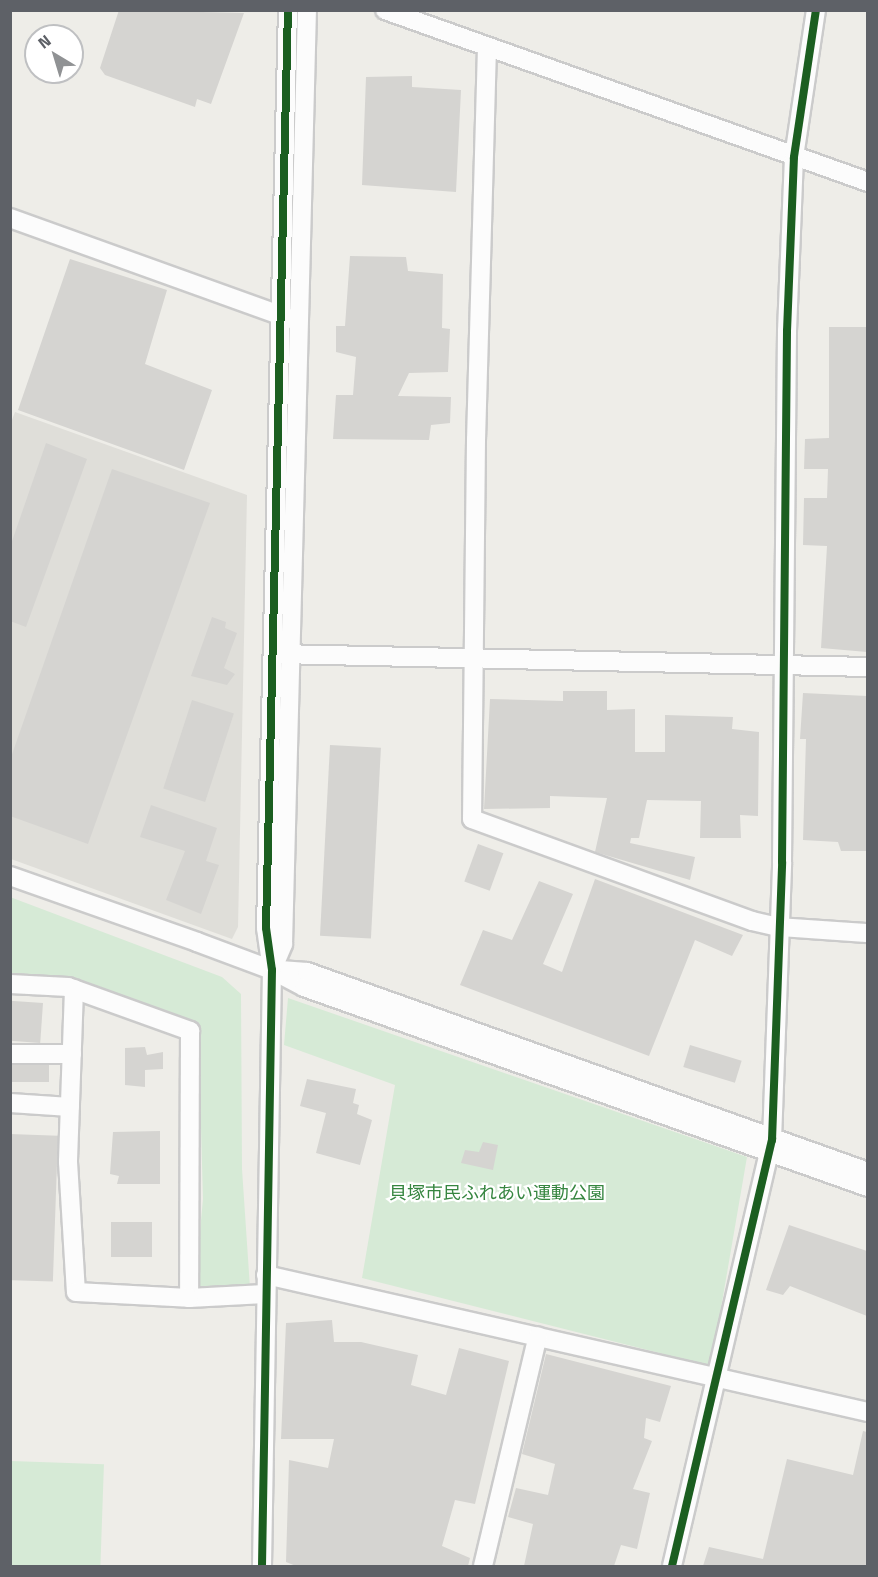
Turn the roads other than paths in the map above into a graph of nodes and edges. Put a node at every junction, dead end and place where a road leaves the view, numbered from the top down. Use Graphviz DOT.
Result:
graph roads {
  1 [pos="288,10"];
  2 [pos="307,10"];
  3 [pos="385,10"];
  4 [pos="816,10"];
  5 [pos="487,47"];
  6 [pos="794,157"];
  7 [pos="867,182"];
  8 [pos="10,218"];
  9 [pos="280,315"];
  10 [pos="298,322"];
  11 [pos="282,654"];
  12 [pos="473,658"];
  13 [pos="783,664"];
  14 [pos="867,667"];
  15 [pos="10,876"];
  16 [pos="779,927"];
  17 [pos="867,933"];
  18 [pos="272,970"];
  19 [pos="10,984"];
  20 [pos="74,989"];
  21 [pos="10,1054"];
  22 [pos="72,1054"];
  23 [pos="10,1103"];
  24 [pos="70,1107"];
  25 [pos="770,1147"];
  26 [pos="867,1173"];
  27 [pos="867,1187"];
  28 [pos="266,1275"];
  29 [pos="265,1294"];
  30 [pos="189,1298"];
  31 [pos="538,1336"];
  32 [pos="715,1376"];
  33 [pos="867,1412"];
  34 [pos="262,1566"];
  35 [pos="483,1566"];
  36 [pos="672,1566"];
  1 -- 9 [label="street"];
  2 -- 10 [label="street"];
  3 -- 5 [label="street"];
  4 -- 6 [label="street"];
  5 -- 6 [label="street"];
  5 -- 12 [label="street"];
  6 -- 7 [label="street"];
  6 -- 13 [label="street"];
  8 -- 9 [label="street"];
  9 -- 10 [label="street"];
  9 -- 11 [label="street"];
  10 -- 11 [label="street"];
  11 -- 12 [label="street"];
  11 -- 18 [label="street"];
  12 -- 13 [label="street"];
  12 -- 16 [label="street"];
  13 -- 14 [label="street"];
  13 -- 16 [label="street"];
  15 -- 18 [label="street"];
  16 -- 17 [label="street"];
  16 -- 25 [label="street"];
  18 -- 25 [label="street"];
  18 -- 28 [label="street"];
  19 -- 20 [label="street"];
  20 -- 22 [label="street"];
  20 -- 30 [label="street"];
  21 -- 22 [label="street"];
  22 -- 24 [label="street"];
  23 -- 24 [label="street"];
  24 -- 30 [label="street"];
  25 -- 26 [label="street"];
  25 -- 27 [label="street"];
  25 -- 32 [label="street"];
  28 -- 29 [label="street"];
  28 -- 31 [label="street"];
  29 -- 30 [label="street"];
  29 -- 34 [label="street"];
  31 -- 32 [label="street"];
  31 -- 35 [label="street"];
  32 -- 33 [label="street"];
  32 -- 36 [label="street"];
}
